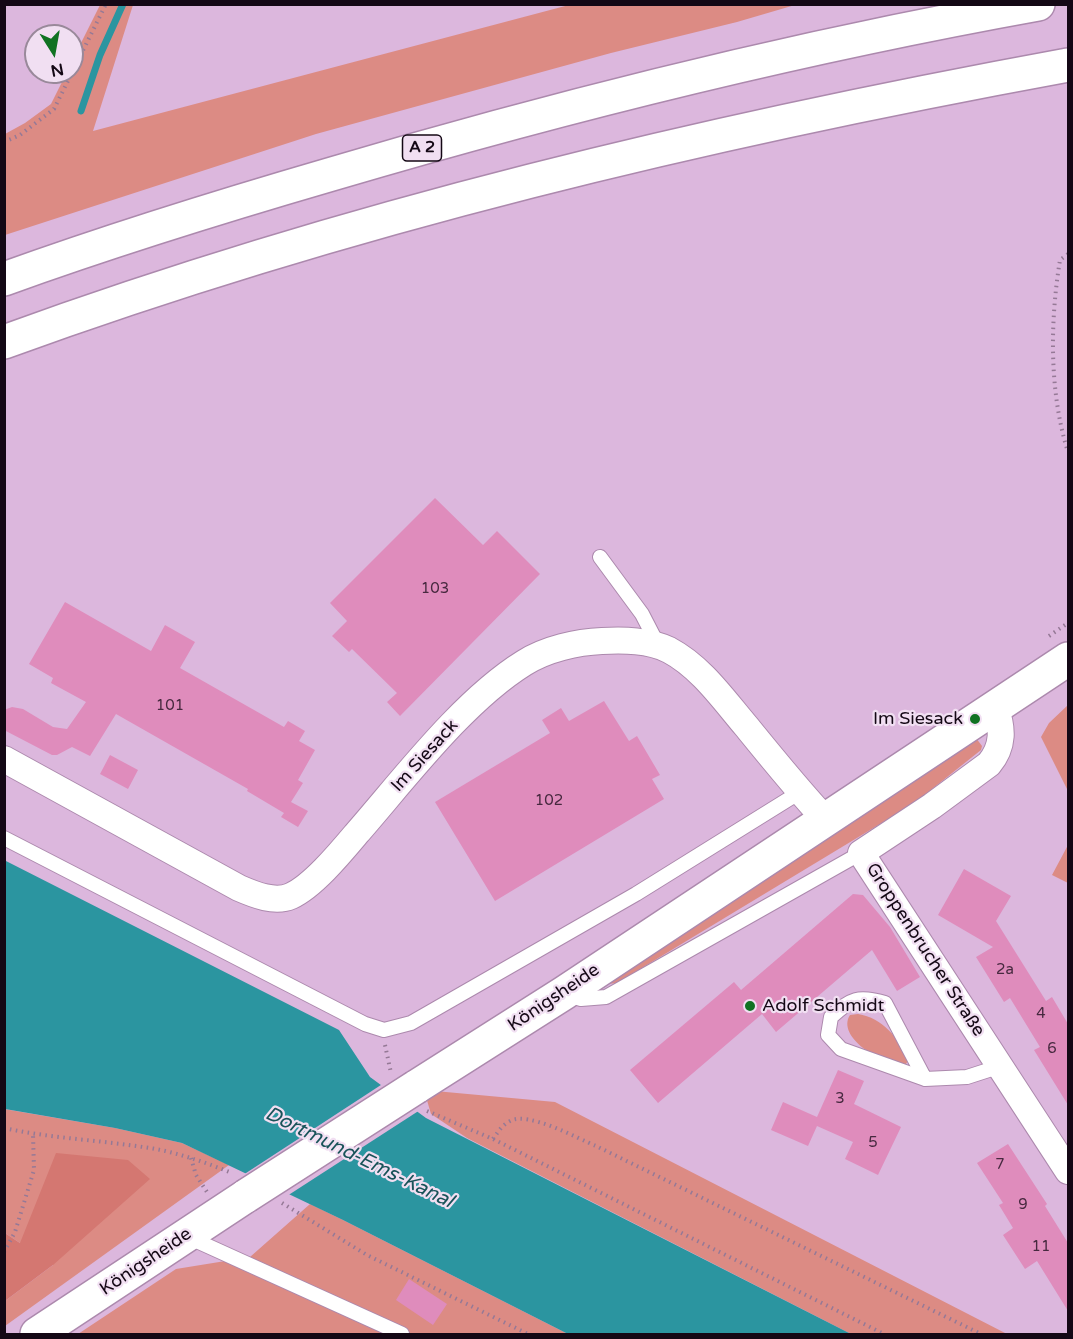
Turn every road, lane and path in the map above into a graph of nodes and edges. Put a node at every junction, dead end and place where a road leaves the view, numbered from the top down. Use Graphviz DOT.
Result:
graph roads {
  1 [pos="106,4"];
  2 [pos="1038,4"];
  3 [pos="1068,65"];
  4 [pos="4,142"];
  5 [pos="1068,254"];
  6 [pos="4,279"];
  7 [pos="4,342"];
  8 [pos="1068,452"];
  9 [pos="600,557"];
  10 [pos="659,647"];
  11 [pos="1068,658"];
  12 [pos="995,707"];
  13 [pos="4,759"];
  14 [pos="800,792"];
  15 [pos="825,819"];
  16 [pos="4,838"];
  17 [pos="861,852"];
  18 [pos="564,993"];
  19 [pos="384,1030"];
  20 [pos="1001,1066"];
  21 [pos="926,1079"];
  22 [pos="410,1089"];
  23 [pos="33,1134"];
  24 [pos="494,1139"];
  25 [pos="191,1158"];
  26 [pos="1068,1171"];
  27 [pos="210,1197"];
  28 [pos="185,1236"];
  29 [pos="4,1252"];
  30 [pos="37,1335"];
  31 [pos="402,1335"];
  32 [pos="884,1335"];
  33 [pos="981,1335"];
  1 -- 4 [label="path"];
  2 -- 6 [label="main road, A 2"];
  3 -- 7 [label="main road"];
  5 -- 8 [label="path"];
  9 -- 10 [label="lane"];
  10 -- 13 [label="street, Im Siesack"];
  10 -- 14 [label="street, Im Siesack"];
  11 -- 12 [label="main road, Königsheide"];
  12 -- 15 [label="main road, Königsheide"];
  12 -- 17 [label="street, Groppenbrucher Straße"];
  14 -- 15 [label="street, Im Siesack"];
  14 -- 19 [label="lane"];
  15 -- 18 [label="main road, Königsheide"];
  16 -- 19 [label="lane"];
  17 -- 18 [label="lane"];
  17 -- 20 [label="street, Groppenbrucher Straße"];
  18 -- 22 [label="main road, Königsheide"];
  19 -- 22 [label="path"];
  20 -- 21 [label="lane"];
  20 -- 26 [label="street, Groppenbrucher Straße"];
  21 -- 21 [label="lane"];
  22 -- 24 [label="path"];
  22 -- 28 [label="main road, Königsheide, bridge"];
  23 -- 29 [label="path"];
  24 -- 32 [label="path"];
  24 -- 33 [label="path"];
  25 -- 27 [label="path"];
  28 -- 30 [label="main road, Königsheide"];
  28 -- 31 [label="lane"];
}
